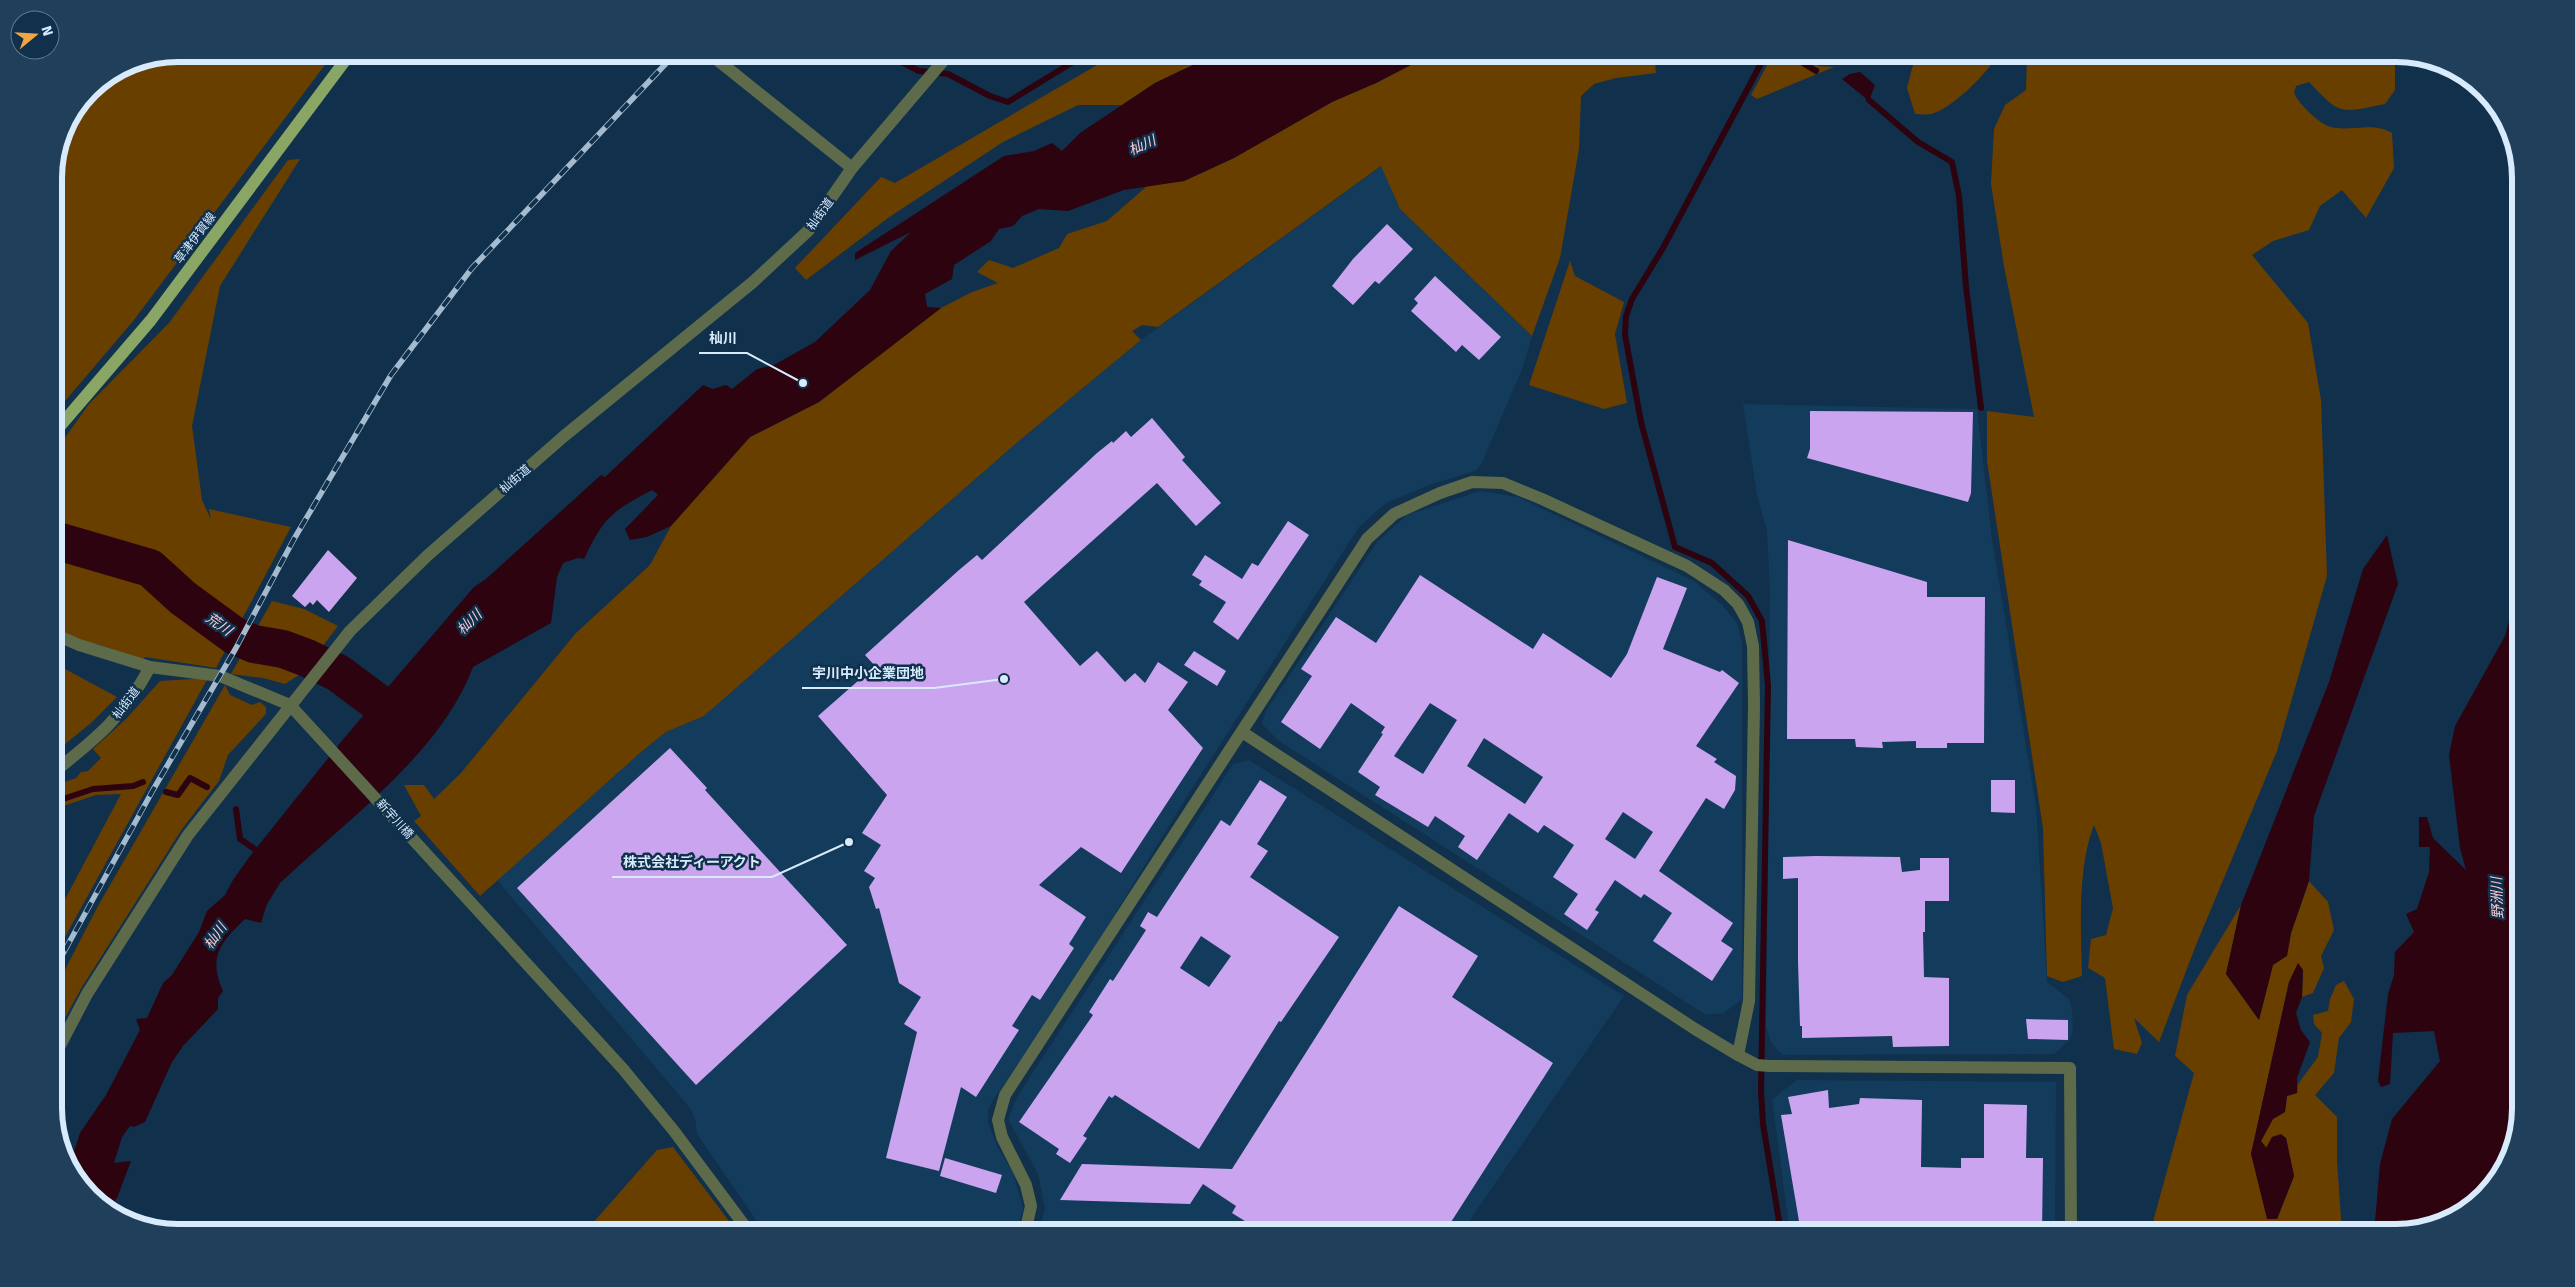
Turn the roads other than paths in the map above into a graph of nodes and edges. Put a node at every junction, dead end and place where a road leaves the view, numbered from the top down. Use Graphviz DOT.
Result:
graph roads {
  1 [pos="343,63"];
  2 [pos="721,63"];
  3 [pos="942,63"];
  4 [pos="852,168"];
  5 [pos="63,423"];
  6 [pos="63,638"];
  7 [pos="150,667"];
  8 [pos="290,705"];
  9 [pos="1242,732"];
  10 [pos="63,765"];
  11 [pos="63,1040"];
  12 [pos="1738,1055"];
  13 [pos="743,1224"];
  14 [pos="1027,1224"];
  15 [pos="2071,1224"];
  1 -- 5 [label="main road, 草津伊賀線"];
  2 -- 4 [label="street"];
  3 -- 4 [label="street, 杣街道"];
  4 -- 8 [label="street, 杣街道"];
  6 -- 7 [label="street"];
  7 -- 8 [label="street"];
  7 -- 10 [label="street, 杣街道"];
  8 -- 11 [label="street, 杣街道"];
  8 -- 13 [label="street, 新宇川橋"];
  9 -- 12 [label="street"];
  9 -- 12 [label="street"];
  9 -- 14 [label="street"];
  12 -- 15 [label="street"];
}
